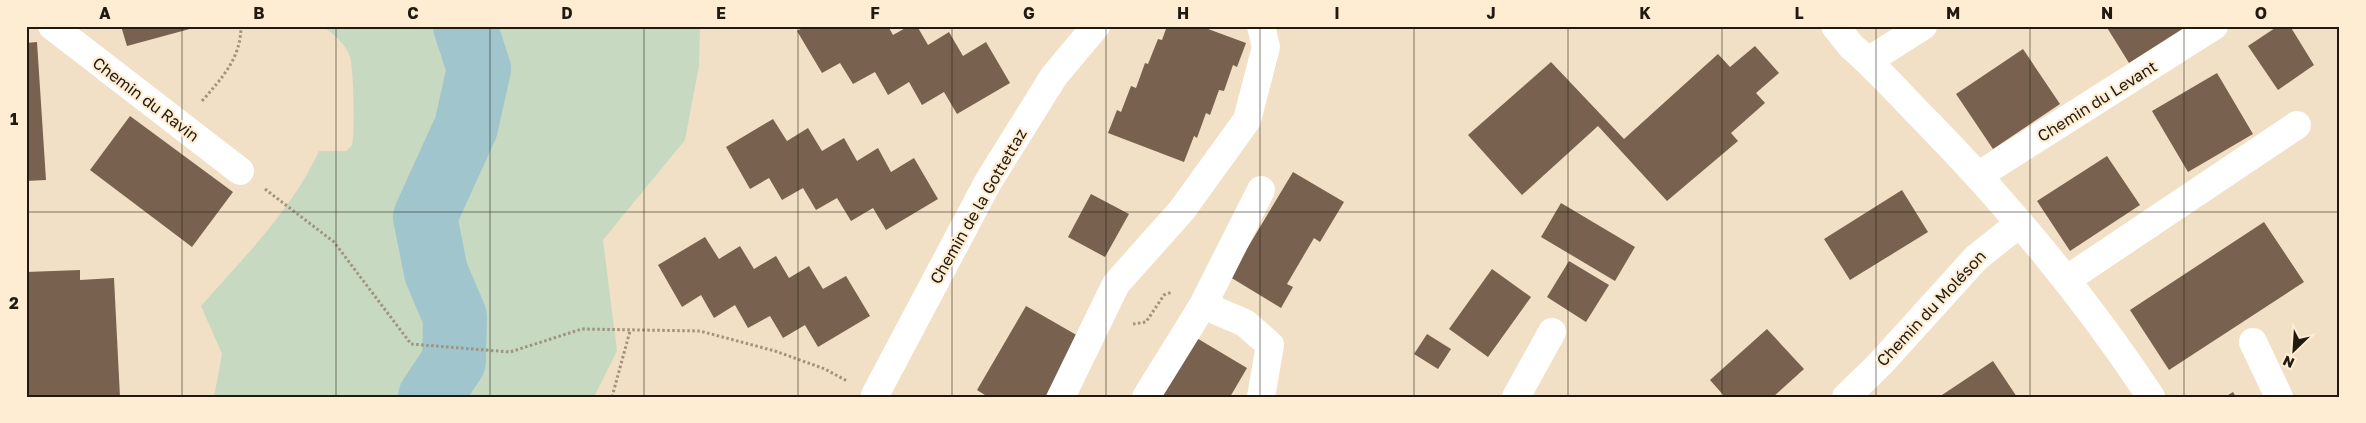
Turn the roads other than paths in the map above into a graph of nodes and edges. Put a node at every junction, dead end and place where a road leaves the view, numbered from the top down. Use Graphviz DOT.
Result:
graph roads {
  1 [pos="52,26"];
  2 [pos="1096,26"];
  3 [pos="1261,26"];
  4 [pos="1835,26"];
  5 [pos="1923,26"];
  6 [pos="2214,26"];
  7 [pos="1868,61"];
  8 [pos="2297,125"];
  9 [pos="240,171"];
  10 [pos="1979,175"];
  11 [pos="1261,190"];
  12 [pos="2020,223"];
  13 [pos="2066,280"];
  14 [pos="1204,305"];
  15 [pos="1552,332"];
  16 [pos="2253,342"];
  17 [pos="874,395"];
  18 [pos="1061,397"];
  19 [pos="1146,397"];
  20 [pos="1261,397"];
  21 [pos="1516,397"];
  22 [pos="1846,397"];
  23 [pos="2151,397"];
  24 [pos="2279,397"];
  1 -- 9 [label="street, Chemin du Ravin"];
  2 -- 17 [label="street, Chemin de la Gottettaz"];
  3 -- 18 [label="street"];
  4 -- 7 [label="street"];
  5 -- 7 [label="street"];
  6 -- 10 [label="street, Chemin du Levant"];
  7 -- 10 [label="street"];
  8 -- 13 [label="street"];
  10 -- 12 [label="street"];
  11 -- 14 [label="street"];
  12 -- 13 [label="street"];
  12 -- 22 [label="street, Chemin du Moléson"];
  13 -- 23 [label="street"];
  14 -- 19 [label="street"];
  14 -- 20 [label="street"];
  15 -- 21 [label="street"];
  16 -- 24 [label="street"];
}
